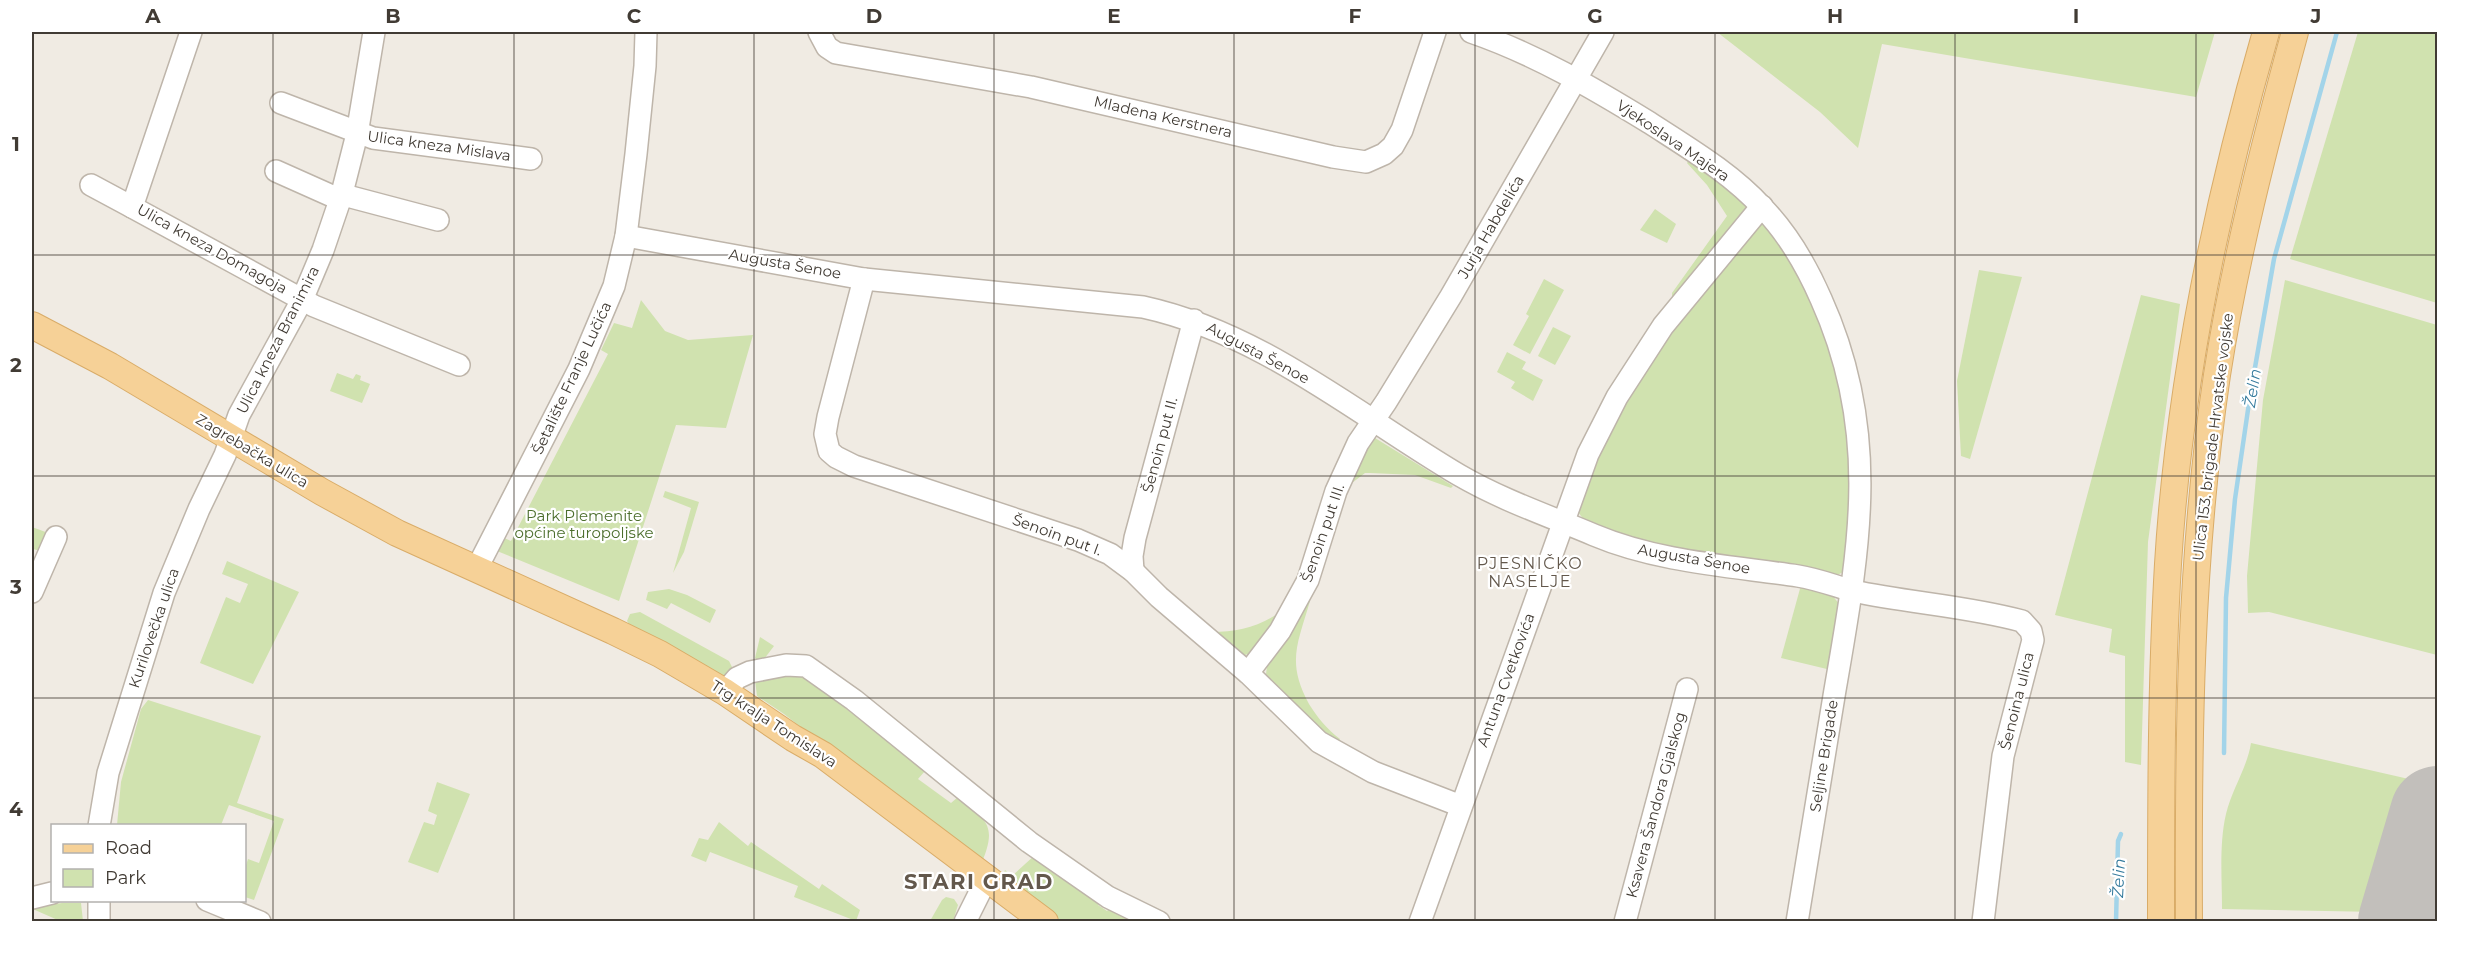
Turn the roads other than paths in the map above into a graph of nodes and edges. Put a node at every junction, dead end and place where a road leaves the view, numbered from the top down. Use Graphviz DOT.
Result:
graph roads {
  1 [pos="191,32"];
  2 [pos="374,32"];
  3 [pos="646,32"];
  4 [pos="819,32"];
  5 [pos="1435,32"];
  6 [pos="1471,32"];
  7 [pos="1603,32"];
  8 [pos="2266,32"];
  9 [pos="2295,32"];
  10 [pos="1576,78"];
  11 [pos="281,103"];
  12 [pos="357,134"];
  13 [pos="531,159"];
  14 [pos="276,171"];
  15 [pos="91,185"];
  16 [pos="341,197"];
  17 [pos="1762,206"];
  18 [pos="132,207"];
  19 [pos="438,220"];
  20 [pos="626,236"];
  21 [pos="864,279"];
  22 [pos="302,300"];
  23 [pos="1194,320"];
  24 [pos="32,325"];
  25 [pos="459,365"];
  26 [pos="1372,419"];
  27 [pos="232,438"];
  28 [pos="1562,521"];
  29 [pos="56,537"];
  30 [pos="476,570"];
  31 [pos="1133,571"];
  32 [pos="1852,591"];
  33 [pos="32,592"];
  34 [pos="1248,673"];
  35 [pos="1687,689"];
  36 [pos="725,692"];
  37 [pos="1461,806"];
  38 [pos="99,824"];
  39 [pos="987,879"];
  40 [pos="51,893"];
  41 [pos="32,898"];
  42 [pos="99,902"];
  43 [pos="212,902"];
  44 [pos="1140,917"];
  45 [pos="99,921"];
  46 [pos="259,921"];
  47 [pos="965,921"];
  48 [pos="1045,921"];
  49 [pos="1159,921"];
  50 [pos="1420,921"];
  51 [pos="1625,921"];
  52 [pos="1797,921"];
  53 [pos="1983,921"];
  54 [pos="2161,921"];
  55 [pos="2189,921"];
  1 -- 18 [label="street, Ulica kneza Domagoja"];
  2 -- 12 [label="street, Ulica kneza Branimira"];
  3 -- 20 [label="street, Šetalište Franje Lučića"];
  4 -- 5 [label="street, Mladena Kerstnera"];
  6 -- 10 [label="street, Vjekoslava Majera"];
  7 -- 10 [label="street, Jurja Habdelića"];
  8 -- 54 [label="main road, Ulica 153. brigade Hrvatske vojske"];
  9 -- 55 [label="main road, Ulica 153. brigade Hrvatske vojske"];
  10 -- 17 [label="street, Vjekoslava Majera"];
  10 -- 26 [label="street, Jurja Habdelića"];
  11 -- 12 [label="street, Ulica kneza Mislava"];
  12 -- 13 [label="street, Ulica kneza Mislava"];
  12 -- 16 [label="street, Ulica kneza Branimira"];
  14 -- 16 [label="street"];
  15 -- 18 [label="street"];
  16 -- 19 [label="street"];
  16 -- 22 [label="street, Ulica kneza Branimira"];
  17 -- 28 [label="street, Antuna Cvetkovića"];
  17 -- 32 [label="street, Vjekoslava Majera"];
  18 -- 22 [label="street, Ulica kneza Domagoja"];
  20 -- 21 [label="street, Augusta Šenoe"];
  20 -- 30 [label="street, Šetalište Franje Lučića"];
  21 -- 23 [label="street, Augusta Šenoe"];
  21 -- 31 [label="street, Šenoin put I."];
  22 -- 25 [label="street, Ulica kneza Domagoja"];
  22 -- 27 [label="street, Ulica kneza Branimira"];
  23 -- 26 [label="street, Augusta Šenoe"];
  23 -- 31 [label="street, Šenoin put II."];
  24 -- 27 [label="main road, Zagrebačka ulica"];
  26 -- 28 [label="street, Augusta Šenoe"];
  26 -- 34 [label="street, Šenoin put III."];
  27 -- 30 [label="main road, Zagrebačka ulica"];
  27 -- 38 [label="street, Kurilovečka ulica"];
  28 -- 32 [label="street, Augusta Šenoe"];
  28 -- 37 [label="street, Antuna Cvetkovića"];
  29 -- 33 [label="street"];
  30 -- 36 [label="main road, Trg kralja Tomislava"];
  31 -- 34 [label="street, Šenoin put I."];
  32 -- 52 [label="street, Seljine Brigade"];
  32 -- 53 [label="street, Šenoina ulica"];
  34 -- 37 [label="street, Šenoin put I."];
  35 -- 51 [label="street, Ksavera Šandora Gjalskog"];
  36 -- 39 [label="main road, Trg kralja Tomislava"];
  36 -- 44 [label="street, Trg kralja Tomislava"];
  37 -- 50 [label="street, Antuna Cvetkovića"];
  39 -- 47 [label="street"];
  39 -- 48 [label="main road, Trg kralja Tomislava"];
  40 -- 41 [label="street"];
  42 -- 45 [label="street"];
  43 -- 46 [label="street"];
  44 -- 49 [label="street, Trg kralja Tomislava"];
}
